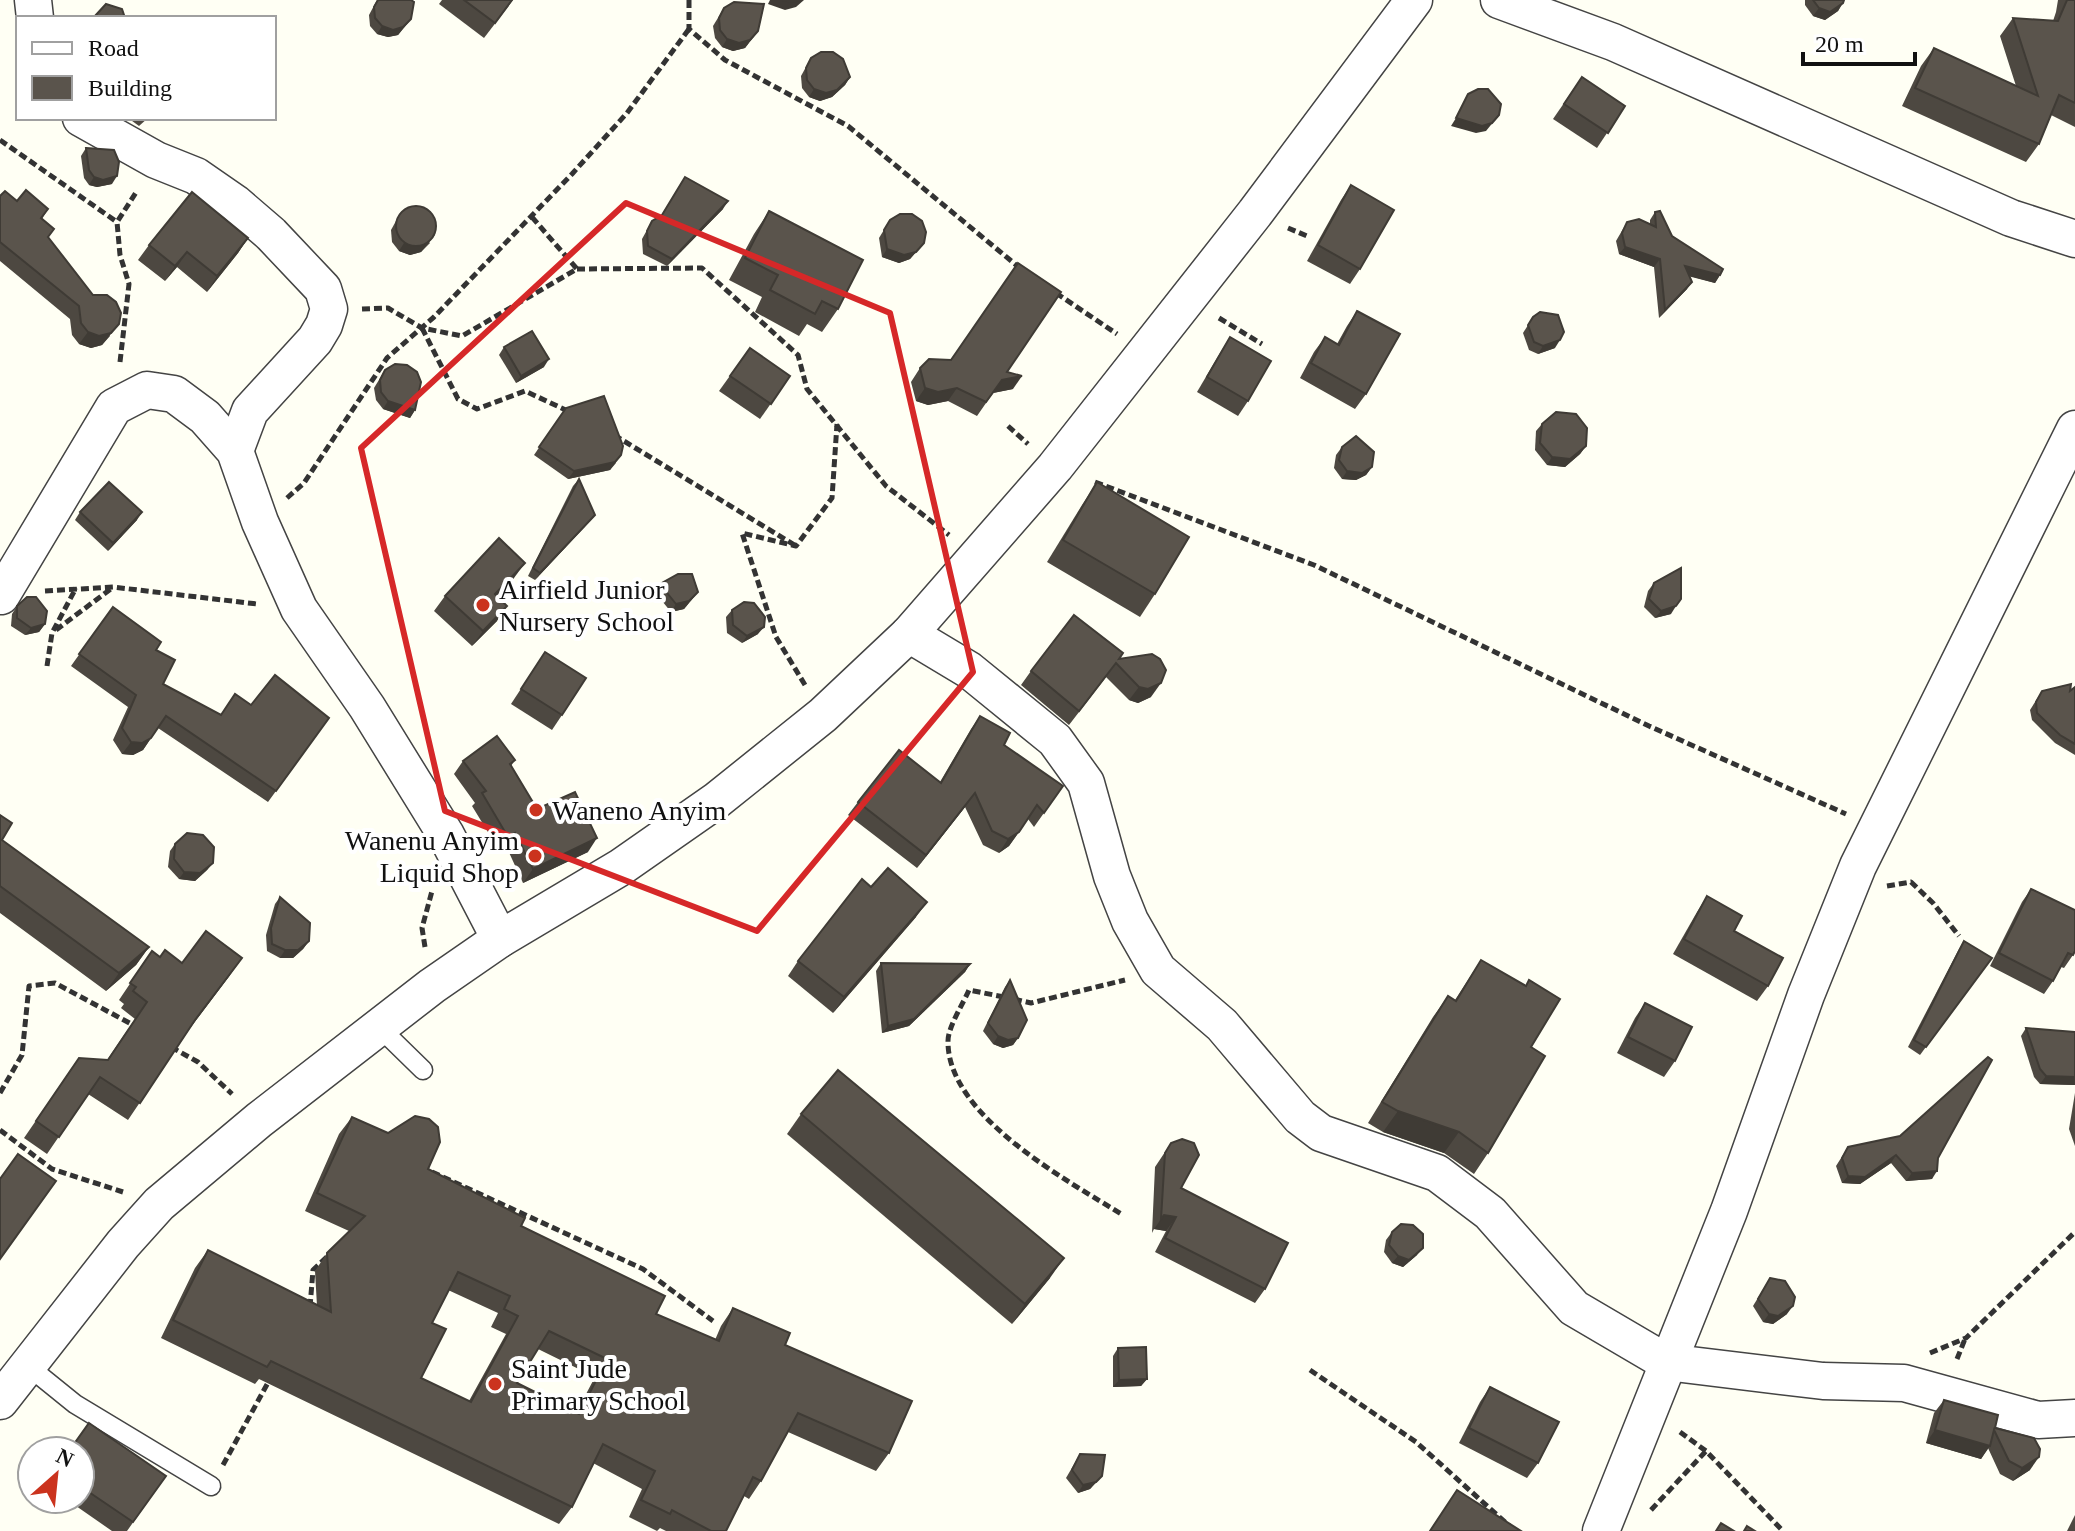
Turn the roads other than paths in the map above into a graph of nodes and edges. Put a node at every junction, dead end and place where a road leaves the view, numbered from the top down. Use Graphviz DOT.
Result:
graph roads {
  1 [pos="1414,0"];
  2 [pos="1499,0"];
  3 [pos="85,120"];
  4 [pos="2075,239"];
  5 [pos="2075,429"];
  6 [pos="235,451"];
  7 [pos="1,596"];
  8 [pos="909,634"];
  9 [pos="500,939"];
  10 [pos="380,1028"];
  11 [pos="423,1070"];
  12 [pos="1666,1362"];
  13 [pos="28,1366"];
  14 [pos="0,1401"];
  15 [pos="2075,1418"];
  16 [pos="211,1486"];
  17 [pos="1601,1531"];
  1 -- 8 [label="street"];
  2 -- 4 [label="street"];
  3 -- 6 [label="street"];
  5 -- 12 [label="street"];
  6 -- 7 [label="street"];
  6 -- 9 [label="street"];
  8 -- 9 [label="street"];
  8 -- 12 [label="street"];
  9 -- 10 [label="street"];
  10 -- 11 [label="lane"];
  10 -- 13 [label="street"];
  12 -- 15 [label="street"];
  12 -- 17 [label="street"];
  13 -- 14 [label="street"];
  13 -- 16 [label="lane"];
}
